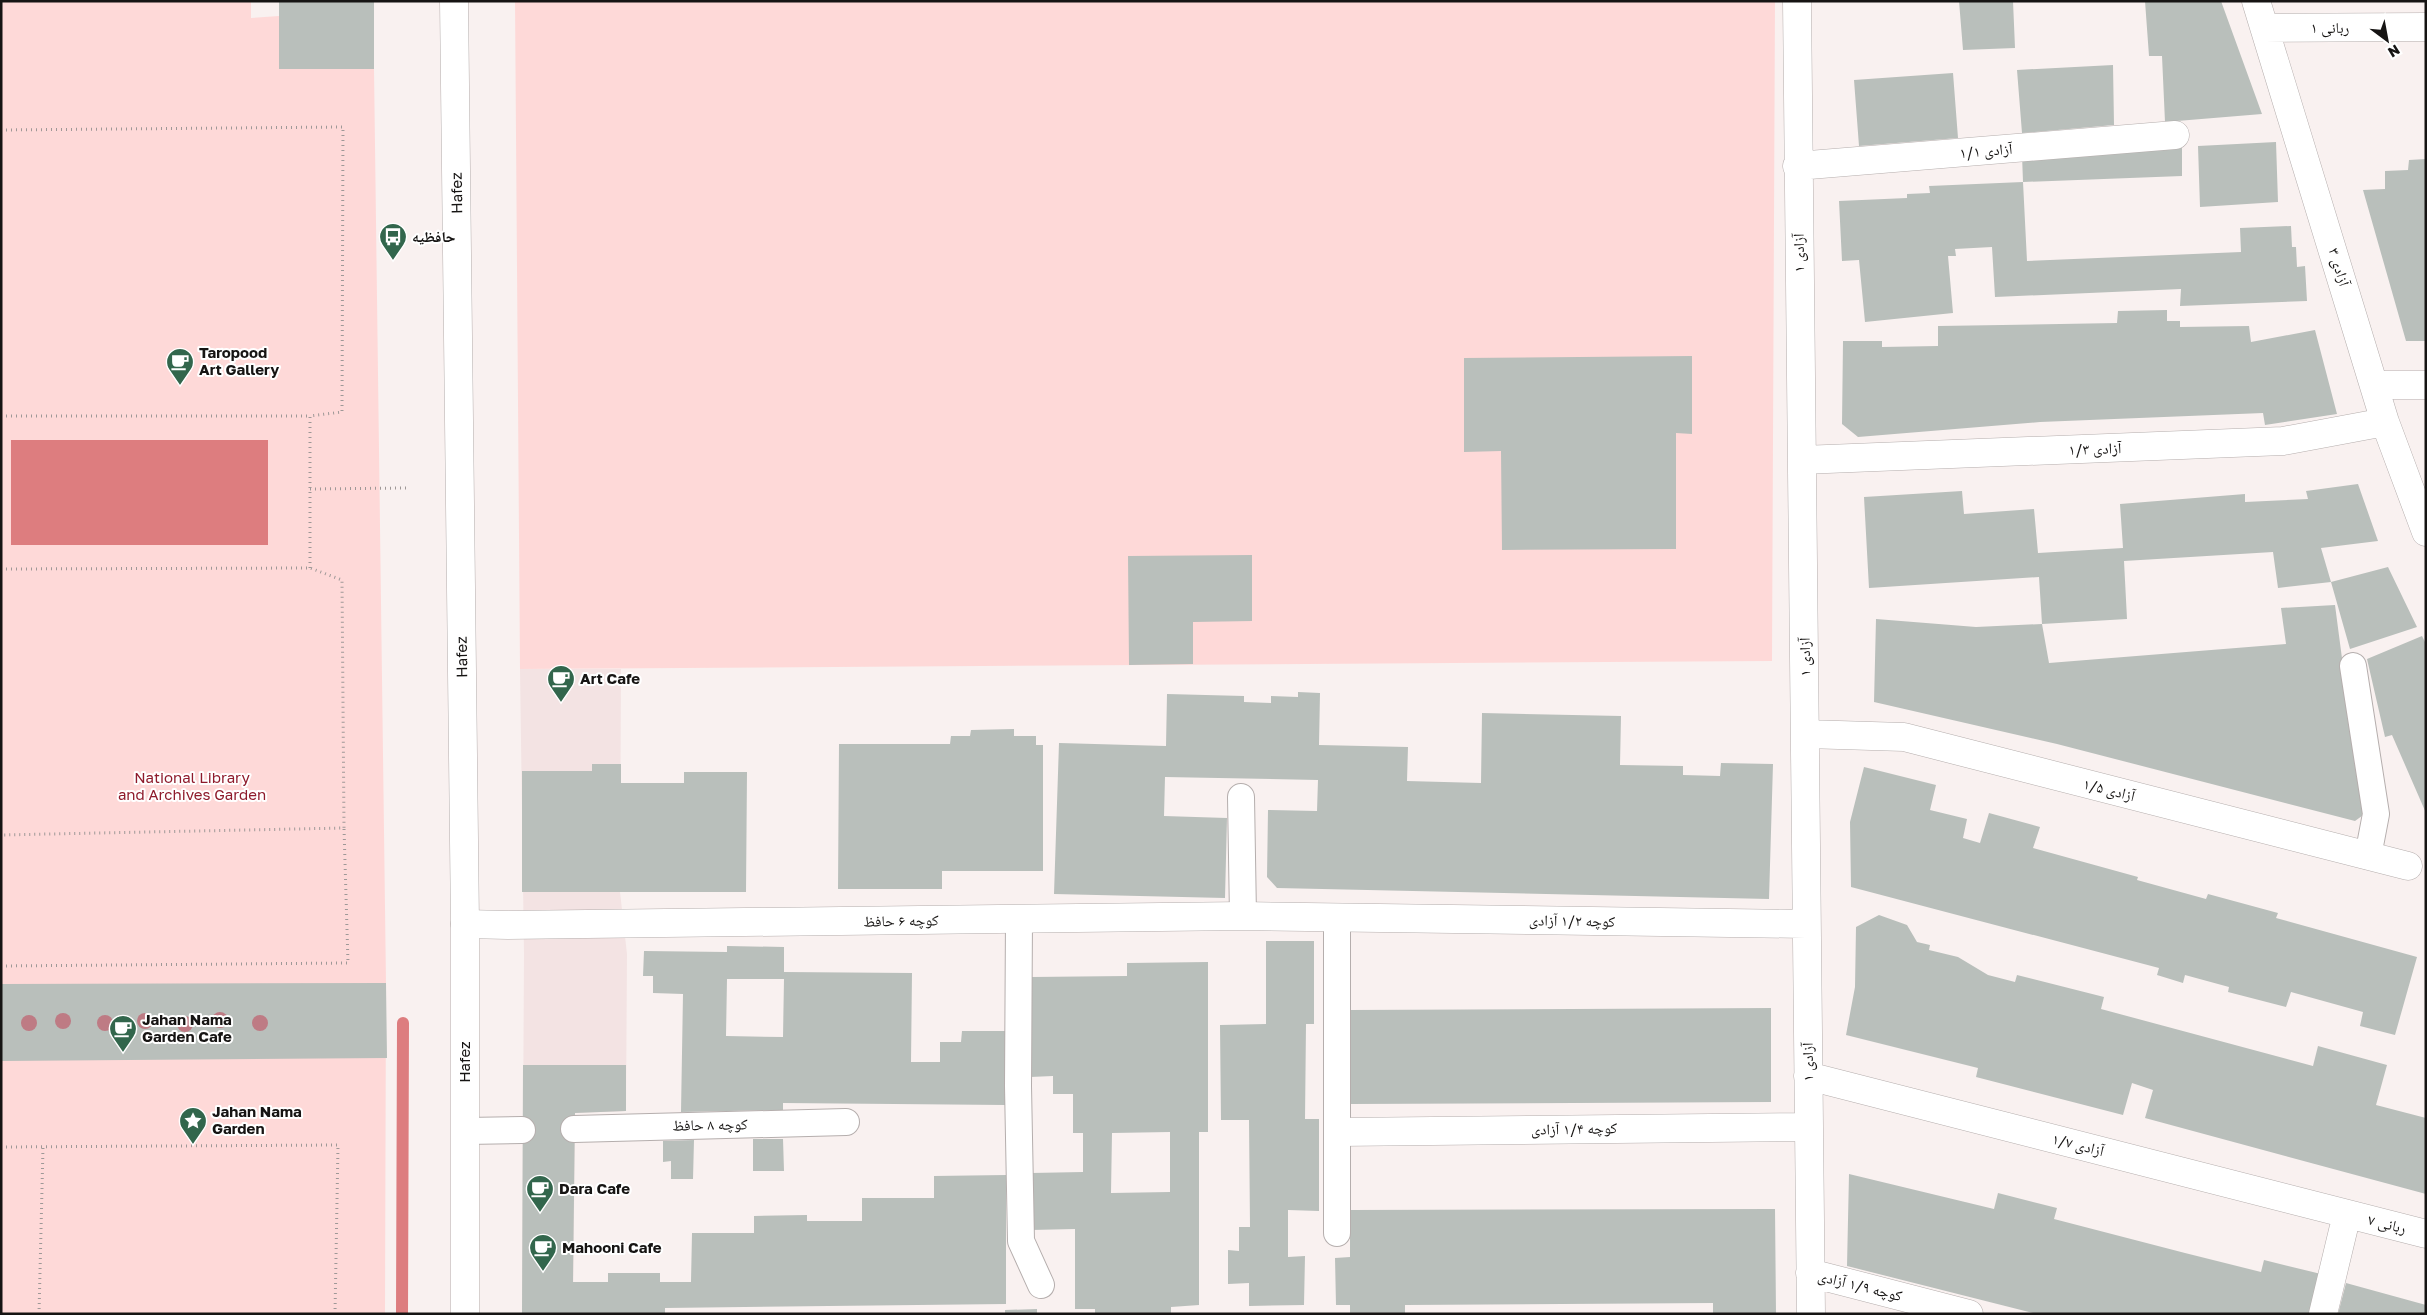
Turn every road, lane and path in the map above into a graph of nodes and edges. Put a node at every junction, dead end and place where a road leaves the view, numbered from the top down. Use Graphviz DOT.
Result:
graph roads {
  1 [pos="454,1"];
  2 [pos="1797,1"];
  3 [pos="2256,1"];
  4 [pos="2426,27"];
  5 [pos="2265,28"];
  6 [pos="1,130"];
  7 [pos="2175,135"];
  8 [pos="1797,166"];
  9 [pos="2376,385"];
  10 [pos="2426,385"];
  11 [pos="1,416"];
  12 [pos="310,416"];
  13 [pos="2385,422"];
  14 [pos="1802,460"];
  15 [pos="406,488"];
  16 [pos="310,489"];
  17 [pos="2426,532"];
  18 [pos="310,568"];
  19 [pos="1,569"];
  20 [pos="2353,666"];
  21 [pos="1806,734"];
  22 [pos="1241,797"];
  23 [pos="344,828"];
  24 [pos="1,835"];
  25 [pos="2368,856"];
  26 [pos="2408,866"];
  27 [pos="1243,916"];
  28 [pos="1337,917"];
  29 [pos="1019,919"];
  30 [pos="464,924"];
  31 [pos="1806,924"];
  32 [pos="1,966"];
  33 [pos="1808,1076"];
  34 [pos="846,1122"];
  35 [pos="1809,1126"];
  36 [pos="574,1129"];
  37 [pos="522,1130"];
  38 [pos="466,1131"];
  39 [pos="1339,1132"];
  40 [pos="1,1147"];
  41 [pos="43,1147"];
  42 [pos="2347,1214"];
  43 [pos="1337,1234"];
  44 [pos="2426,1234"];
  45 [pos="1810,1273"];
  46 [pos="1041,1285"];
  47 [pos="39,1314"];
  48 [pos="335,1314"];
  49 [pos="465,1314"];
  50 [pos="1811,1314"];
  51 [pos="1969,1314"];
  52 [pos="2323,1314"];
  1 -- 30 [label="street, Hafez"];
  2 -- 8 [label="street, آزادی ۱"];
  3 -- 5 [label="street, ۳ آزادی"];
  4 -- 5 [label="street, ربانی ۱"];
  5 -- 9 [label="street, ۳ آزادی"];
  6 -- 12 [label="path"];
  7 -- 8 [label="street, آزادی ۱/۱"];
  8 -- 14 [label="street, آزادی ۱"];
  9 -- 10 [label="street"];
  9 -- 13 [label="street, ۳ آزادی"];
  11 -- 12 [label="path"];
  12 -- 16 [label="path"];
  13 -- 14 [label="street, آزادی ۱/۳"];
  13 -- 17 [label="street, ۳ آزادی"];
  14 -- 21 [label="street, آزادی ۱"];
  15 -- 16 [label="path"];
  16 -- 18 [label="path"];
  18 -- 19 [label="path"];
  18 -- 23 [label="path"];
  20 -- 25 [label="lane"];
  21 -- 25 [label="street, آزادی ۱/۵"];
  21 -- 31 [label="street, آزادی ۱"];
  22 -- 27 [label="lane"];
  23 -- 24 [label="path"];
  23 -- 32 [label="path"];
  25 -- 26 [label="street, آزادی ۱/۵"];
  27 -- 28 [label="street, کوچه ۶ حافظ"];
  27 -- 29 [label="street, کوچه ۶ حافظ"];
  28 -- 31 [label="street, کوچه ۱/۲ آزادی"];
  28 -- 39 [label="lane"];
  29 -- 30 [label="street, کوچه ۶ حافظ"];
  29 -- 46 [label="lane"];
  30 -- 38 [label="street, Hafez"];
  31 -- 33 [label="street, آزادی ۱"];
  33 -- 35 [label="street, آزادی ۱"];
  33 -- 42 [label="street, آزادی ۱/۷"];
  34 -- 36 [label="lane, کوچه ۸ حافظ"];
  35 -- 39 [label="street, کوچه ۱/۴ آزادی"];
  35 -- 45 [label="street, آزادی ۱"];
  37 -- 38 [label="lane"];
  38 -- 49 [label="street, Hafez"];
  39 -- 43 [label="lane"];
  40 -- 41 [label="path"];
  41 -- 47 [label="path"];
  41 -- 48 [label="path"];
  42 -- 44 [label="street, ربانی ۷"];
  42 -- 52 [label="street"];
  45 -- 50 [label="street, آزادی ۱"];
  45 -- 51 [label="street, کوچه ۱/۹ آزادی"];
}
